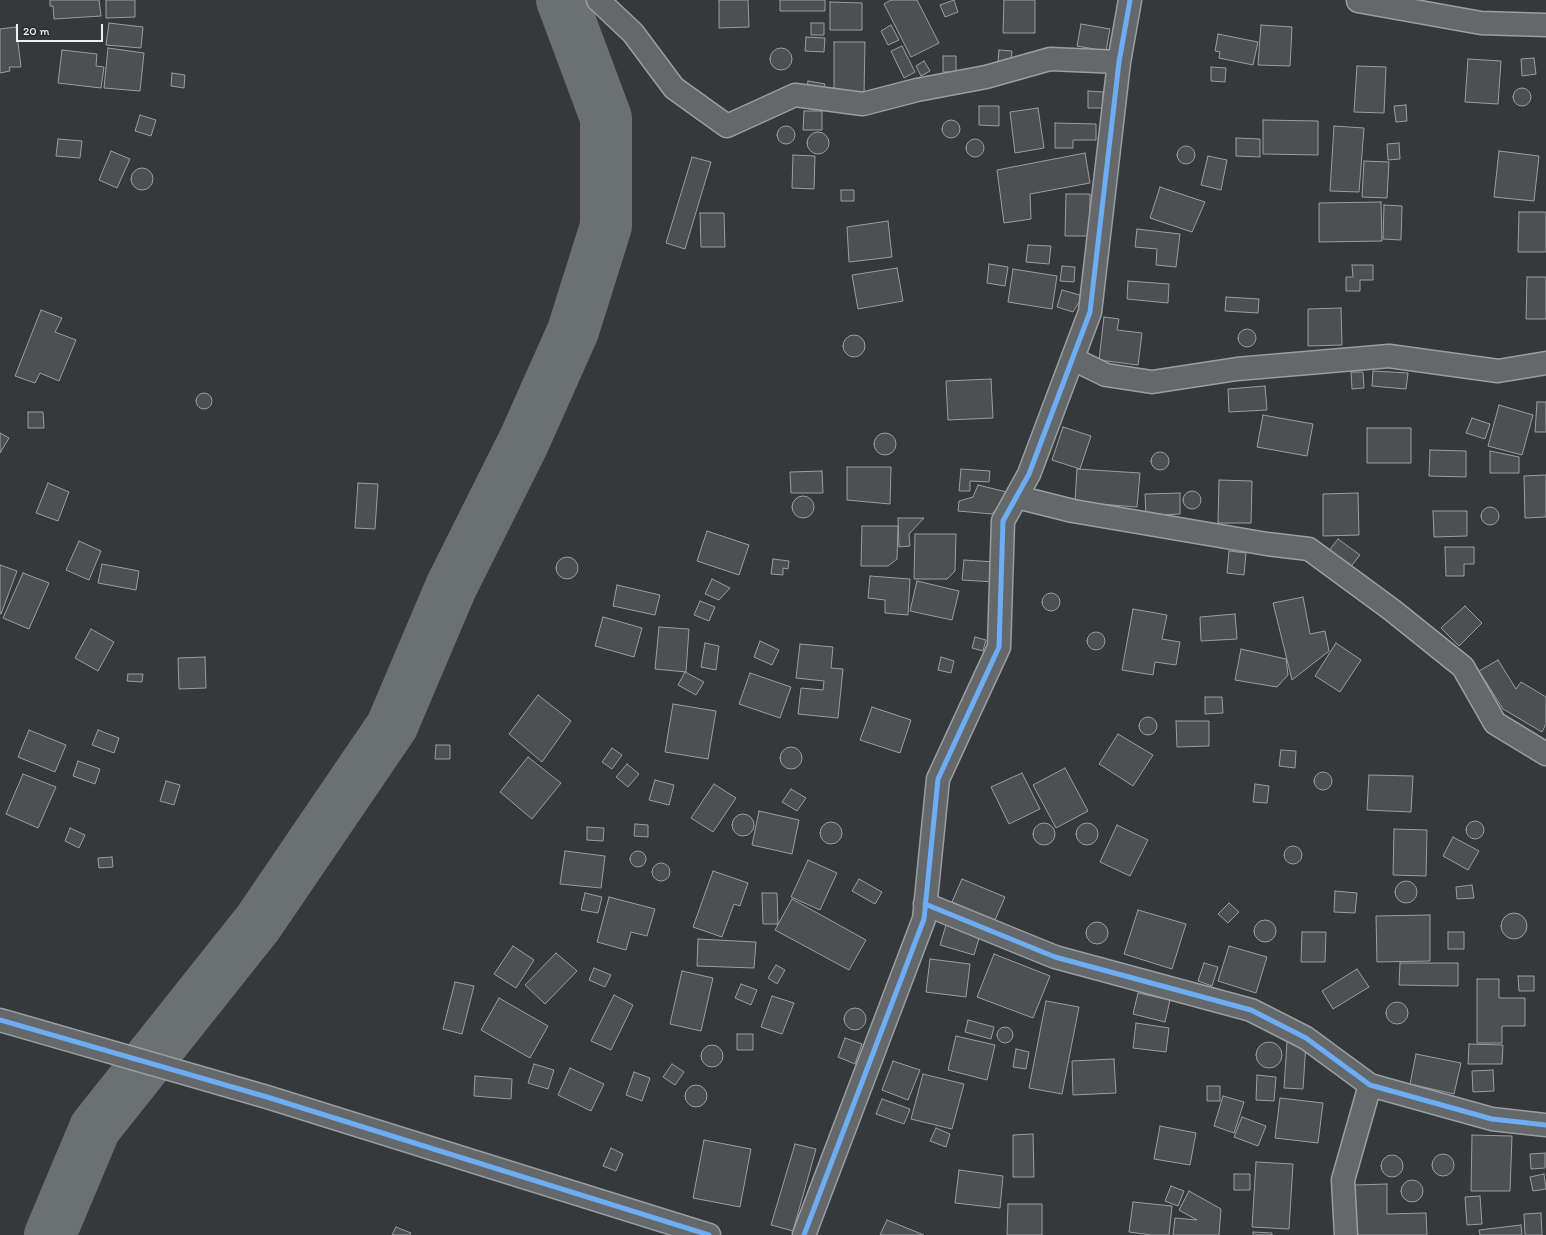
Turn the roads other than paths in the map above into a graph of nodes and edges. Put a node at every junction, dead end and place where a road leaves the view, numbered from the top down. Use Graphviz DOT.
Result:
graph roads {
  1 [pos="598,0"];
  2 [pos="1130,0"];
  3 [pos="1358,0"];
  4 [pos="1546,25"];
  5 [pos="1119,62"];
  6 [pos="1073,360"];
  7 [pos="1546,363"];
  8 [pos="1017,497"];
  9 [pos="1546,754"];
  10 [pos="925,904"];
  11 [pos="0,1020"];
  12 [pos="1370,1085"];
  13 [pos="1546,1126"];
  14 [pos="710,1235"];
  15 [pos="804,1235"];
  16 [pos="1346,1235"];
  1 -- 5 [label="street"];
  2 -- 5 [label="street"];
  3 -- 4 [label="street"];
  5 -- 6 [label="street"];
  6 -- 7 [label="street"];
  6 -- 8 [label="street"];
  8 -- 9 [label="street"];
  8 -- 10 [label="street"];
  10 -- 12 [label="street"];
  10 -- 15 [label="street"];
  11 -- 14 [label="street"];
  12 -- 13 [label="street"];
  12 -- 16 [label="street"];
}
